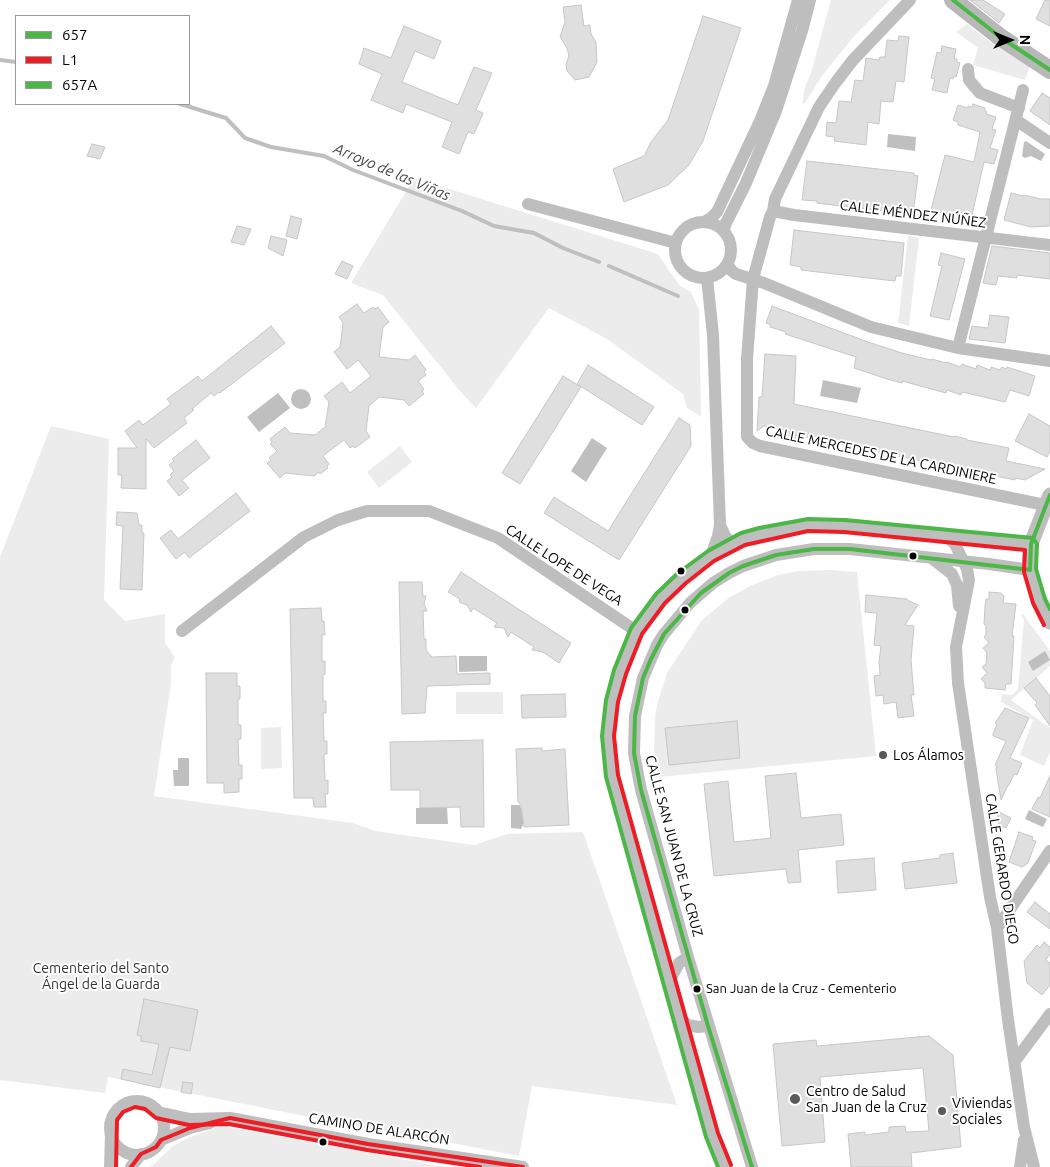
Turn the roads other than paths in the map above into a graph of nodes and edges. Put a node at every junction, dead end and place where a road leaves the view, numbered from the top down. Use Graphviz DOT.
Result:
graph roads {
  1 [pos="798,0"];
  2 [pos="810,0"];
  3 [pos="818,0"];
  4 [pos="910,0"];
  5 [pos="953,0"];
  6 [pos="791,68"];
  7 [pos="968,69"];
  8 [pos="1050,70"];
  9 [pos="1023,90"];
  10 [pos="1018,114"];
  11 [pos="1050,143"];
  12 [pos="528,204"];
  13 [pos="773,211"];
  14 [pos="704,222"];
  15 [pos="724,232"];
  16 [pos="986,237"];
  17 [pos="676,243"];
  18 [pos="1050,245"];
  19 [pos="727,264"];
  20 [pos="707,278"];
  21 [pos="753,279"];
  22 [pos="958,348"];
  23 [pos="1050,361"];
  24 [pos="1048,500"];
  25 [pos="720,525"];
  26 [pos="947,537"];
  27 [pos="735,543"];
  28 [pos="1031,544"];
  29 [pos="711,556"];
  30 [pos="932,558"];
  31 [pos="964,562"];
  32 [pos="989,564"];
  33 [pos="1030,570"];
  34 [pos="968,580"];
  35 [pos="961,616"];
  36 [pos="1050,622"];
  37 [pos="182,630"];
  38 [pos="636,631"];
  39 [pos="1050,851"];
  40 [pos="998,928"];
  41 [pos="688,957"];
  42 [pos="669,982"];
  43 [pos="1050,1014"];
  44 [pos="680,1018"];
  45 [pos="708,1026"];
  46 [pos="1015,1061"];
  47 [pos="158,1112"];
  48 [pos="230,1118"];
  49 [pos="1024,1127"];
  50 [pos="111,1135"];
  51 [pos="161,1140"];
  52 [pos="142,1154"];
  53 [pos="110,1167"];
  54 [pos="130,1167"];
  55 [pos="523,1167"];
  56 [pos="725,1167"];
  57 [pos="752,1167"];
  58 [pos="1020,1167"];
  59 [pos="1034,1167"];
  1 -- 14 [label="street"];
  2 -- 6 [label="street"];
  3 -- 6 [label="street"];
  4 -- 13 [label="street, CALLE MERCEDES DE LA CARDINIERE"];
  5 -- 8 [label="main road"];
  6 -- 15 [label="street"];
  7 -- 10 [label="street"];
  9 -- 10 [label="street"];
  10 -- 11 [label="street"];
  10 -- 16 [label="street"];
  12 -- 17 [label="street"];
  13 -- 16 [label="street, CALLE MÉNDEZ NÚÑEZ"];
  13 -- 21 [label="street, CALLE MERCEDES DE LA CARDINIERE"];
  14 -- 15 [label="street"];
  14 -- 17 [label="street"];
  15 -- 19 [label="street"];
  16 -- 18 [label="street, CALLE MÉNDEZ NÚÑEZ"];
  16 -- 22 [label="street"];
  17 -- 20 [label="street"];
  19 -- 20 [label="street"];
  19 -- 21 [label="street"];
  20 -- 25 [label="street"];
  21 -- 22 [label="street"];
  21 -- 24 [label="street, CALLE MERCEDES DE LA CARDINIERE"];
  22 -- 23 [label="street"];
  24 -- 28 [label="street"];
  25 -- 27 [label="street"];
  25 -- 29 [label="street"];
  26 -- 27 [label="street"];
  26 -- 28 [label="street"];
  26 -- 31 [label="street, CALLE GERARDO DIEGO"];
  27 -- 29 [label="street"];
  28 -- 33 [label="street"];
  29 -- 38 [label="street"];
  30 -- 31 [label="street, CALLE SAN JUAN DE LA CRUZ"];
  30 -- 35 [label="street, CALLE GERARDO DIEGO"];
  30 -- 41 [label="street, CALLE SAN JUAN DE LA CRUZ"];
  31 -- 32 [label="street, CALLE SAN JUAN DE LA CRUZ"];
  31 -- 34 [label="street, CALLE GERARDO DIEGO"];
  32 -- 33 [label="street, CALLE SAN JUAN DE LA CRUZ"];
  32 -- 34 [label="street"];
  33 -- 36 [label="street"];
  34 -- 35 [label="street, CALLE GERARDO DIEGO"];
  35 -- 40 [label="street, CALLE GERARDO DIEGO"];
  37 -- 38 [label="street, CALLE LOPE DE VEGA"];
  38 -- 42 [label="street"];
  39 -- 40 [label="street"];
  40 -- 46 [label="street, CALLE GERARDO DIEGO"];
  41 -- 42 [label="street, CALLE SAN JUAN DE LA CRUZ"];
  41 -- 45 [label="street, CALLE SAN JUAN DE LA CRUZ"];
  42 -- 44 [label="street"];
  43 -- 46 [label="street"];
  44 -- 45 [label="street"];
  44 -- 56 [label="street"];
  45 -- 57 [label="street, CALLE SAN JUAN DE LA CRUZ"];
  46 -- 49 [label="street, CALLE GERARDO DIEGO"];
  47 -- 48 [label="street, CAMINO DE ALARCÓN"];
  47 -- 50 [label="street"];
  47 -- 51 [label="street"];
  48 -- 51 [label="street, CAMINO DE ALARCÓN"];
  48 -- 55 [label="street, CAMINO DE ALARCÓN"];
  49 -- 58 [label="street, CALLE GERARDO DIEGO"];
  49 -- 59 [label="street, CALLE GERARDO DIEGO"];
  50 -- 52 [label="street"];
  50 -- 53 [label="street"];
  51 -- 52 [label="street"];
  52 -- 54 [label="street"];
}
